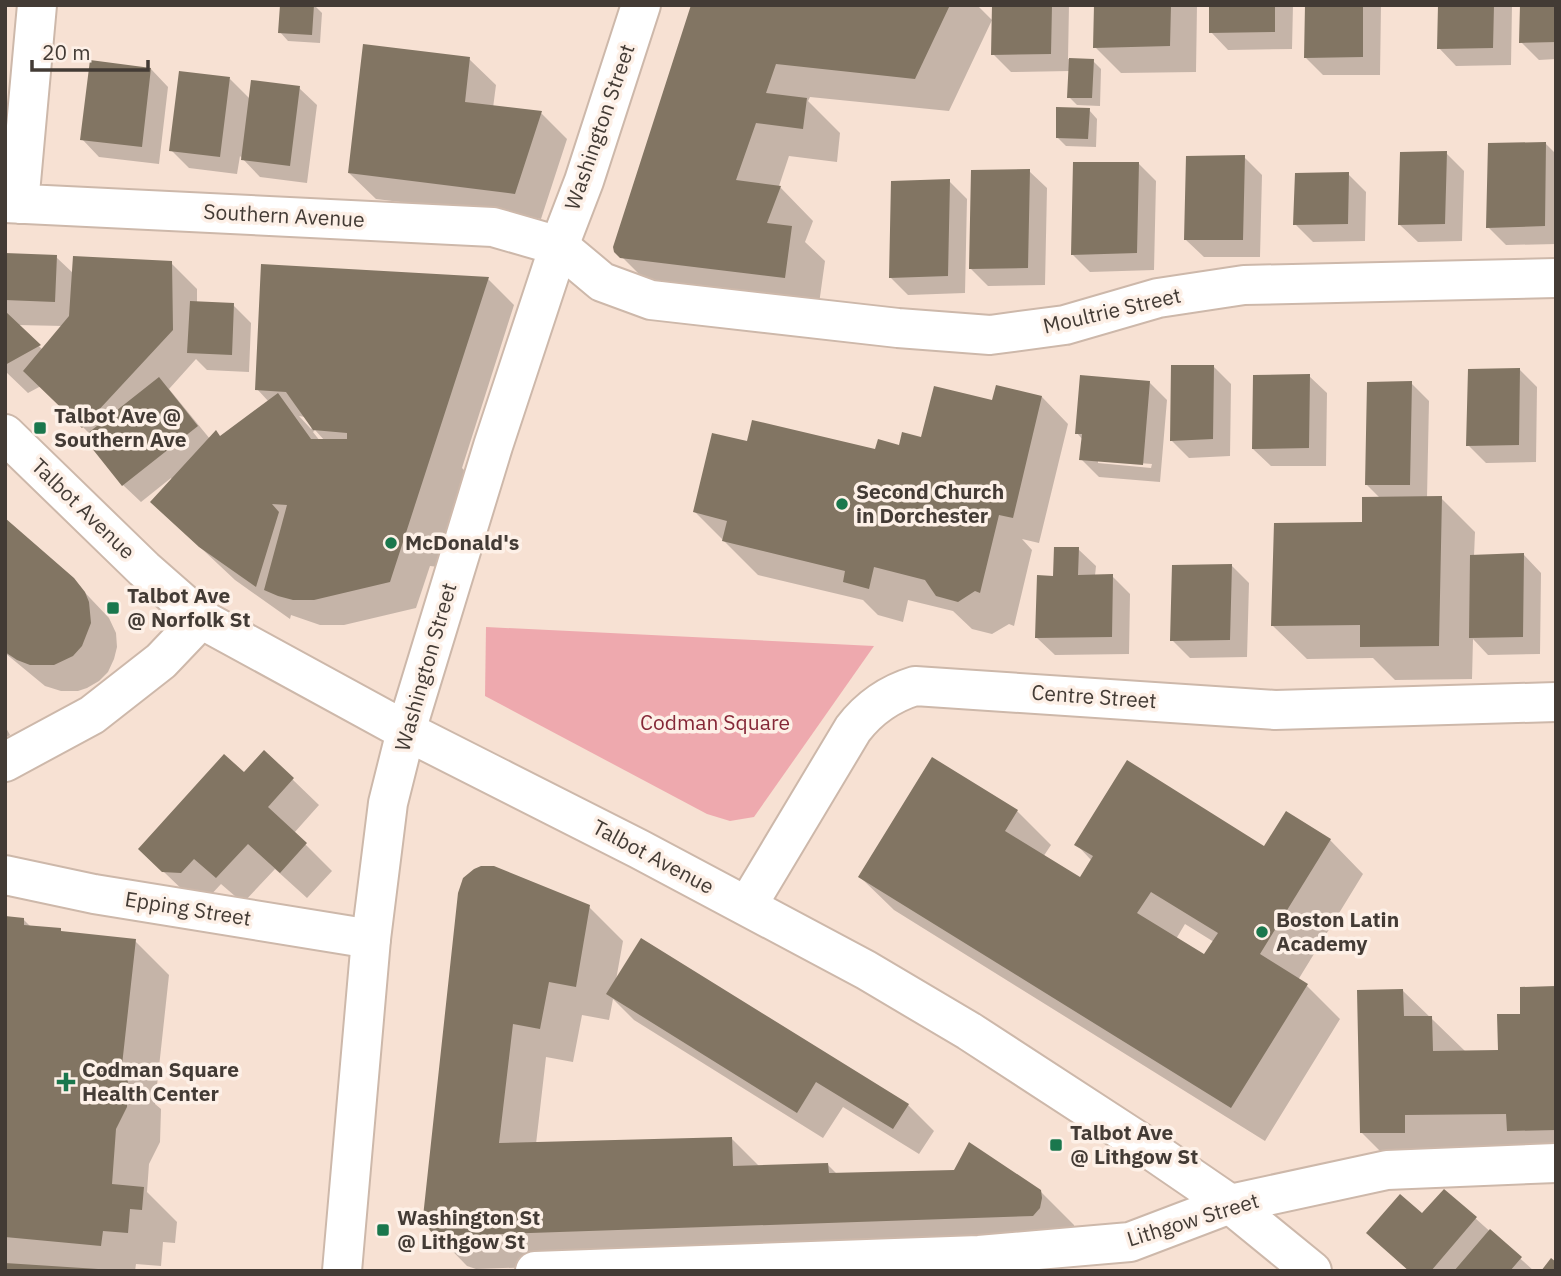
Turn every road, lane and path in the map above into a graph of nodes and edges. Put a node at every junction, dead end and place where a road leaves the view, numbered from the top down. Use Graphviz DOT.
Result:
graph roads {
  1 [pos="37,5"];
  2 [pos="641,5"];
  3 [pos="12,203"];
  4 [pos="559,246"];
  5 [pos="1556,278"];
  6 [pos="5,434"];
  7 [pos="201,619"];
  8 [pos="1556,702"];
  9 [pos="406,730"];
  10 [pos="5,762"];
  11 [pos="5,875"];
  12 [pos="747,906"];
  13 [pos="371,939"];
  14 [pos="1556,1163"];
  15 [pos="1230,1205"];
  16 [pos="342,1271"];
  17 [pos="534,1271"];
  18 [pos="1312,1271"];
  1 -- 3 [label="street"];
  2 -- 4 [label="street, Washington Street"];
  3 -- 4 [label="street, Southern Avenue"];
  4 -- 5 [label="street, Moultrie Street"];
  4 -- 9 [label="street, Washington Street"];
  6 -- 7 [label="street, Talbot Avenue"];
  7 -- 9 [label="street, Talbot Avenue"];
  7 -- 10 [label="street"];
  8 -- 12 [label="street, Centre Street"];
  9 -- 12 [label="street, Talbot Avenue"];
  9 -- 13 [label="street, Washington Street"];
  11 -- 13 [label="street, Epping Street"];
  12 -- 15 [label="street, Talbot Avenue"];
  13 -- 16 [label="street, Washington Street"];
  14 -- 15 [label="street, Lithgow Street"];
  15 -- 17 [label="street, Lithgow Street"];
  15 -- 18 [label="street, Talbot Avenue"];
}
